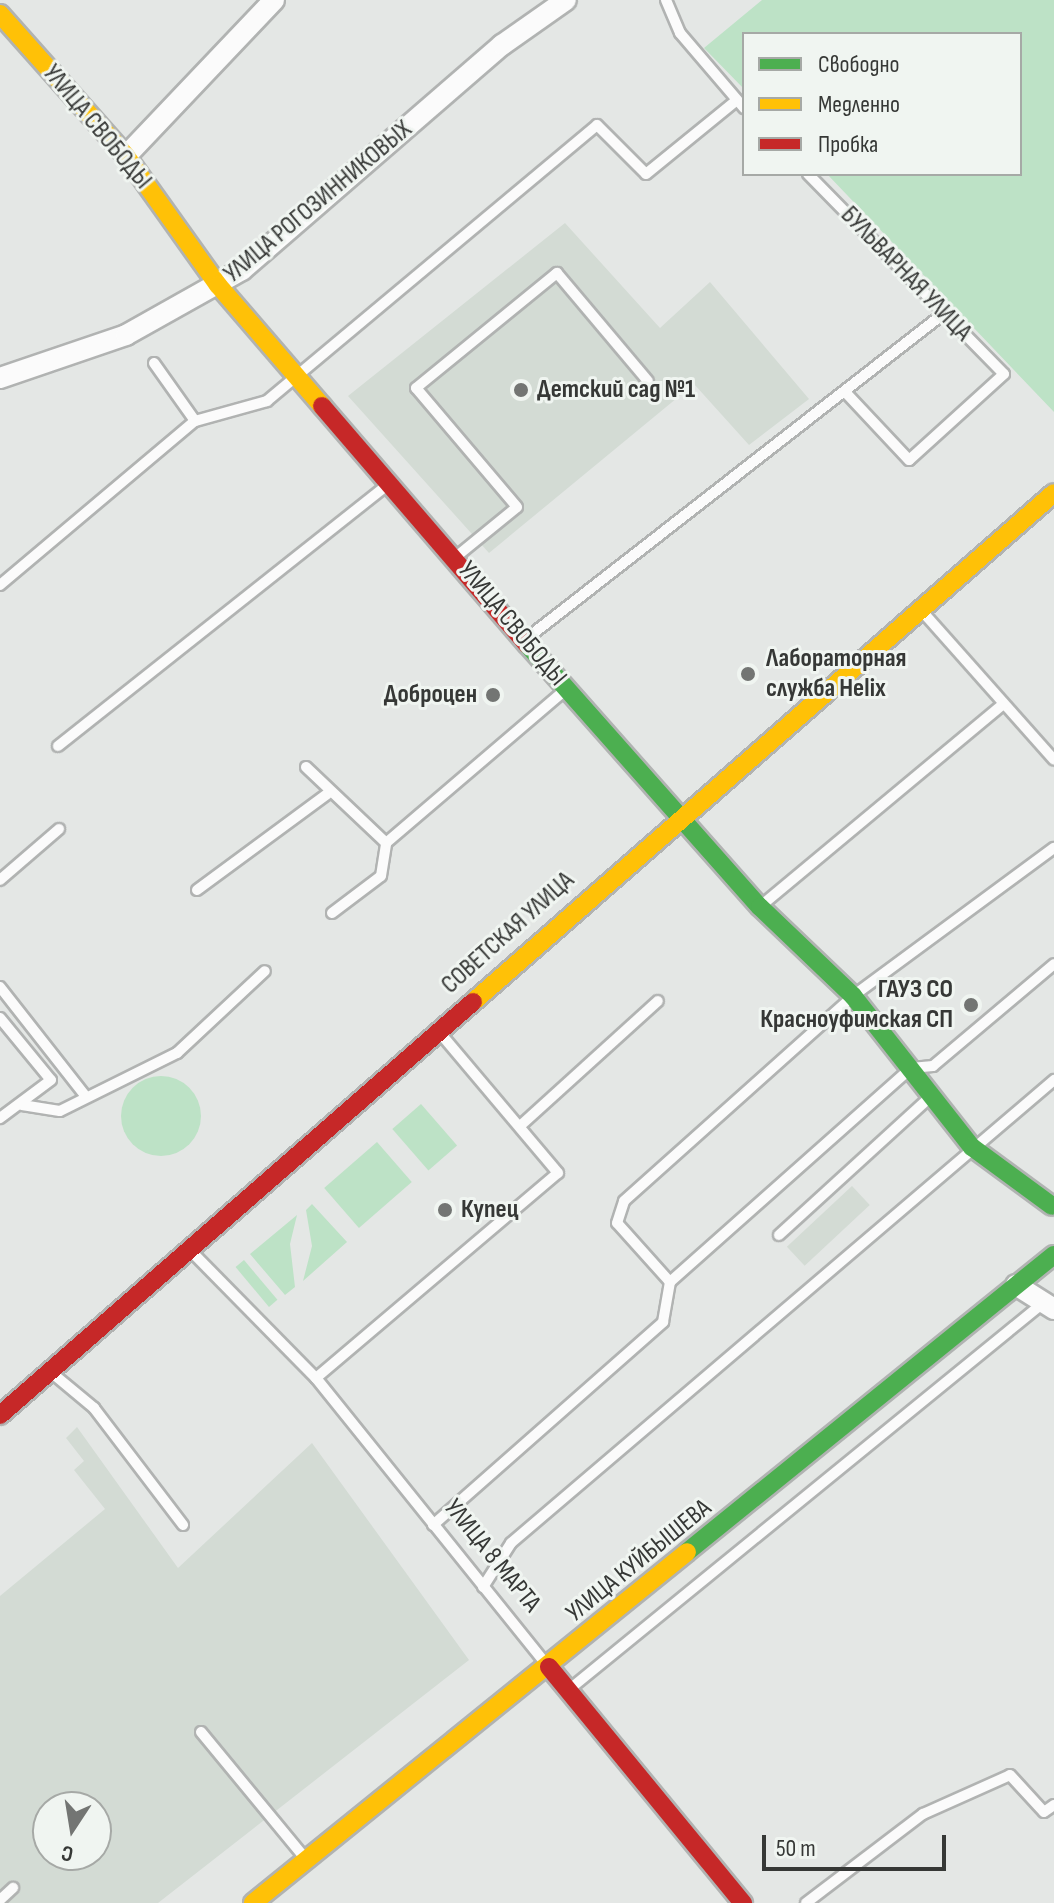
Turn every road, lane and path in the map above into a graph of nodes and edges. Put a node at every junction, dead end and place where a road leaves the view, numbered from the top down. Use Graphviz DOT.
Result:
graph roads {
  1 [pos="274,0"];
  2 [pos="566,0"];
  3 [pos="666,0"];
  4 [pos="0,14"];
  5 [pos="740,104"];
  6 [pos="126,156"];
  7 [pos="810,176"];
  8 [pos="218,285"];
  9 [pos="943,314"];
  10 [pos="154,363"];
  11 [pos="298,376"];
  12 [pos="0,378"];
  13 [pos="648,381"];
  14 [pos="847,394"];
  15 [pos="195,421"];
  16 [pos="392,480"];
  17 [pos="1054,493"];
  18 [pos="455,558"];
  19 [pos="0,585"];
  20 [pos="920,609"];
  21 [pos="524,640"];
  22 [pos="566,689"];
  23 [pos="1003,704"];
  24 [pos="58,746"];
  25 [pos="1054,760"];
  26 [pos="306,767"];
  27 [pos="327,794"];
  28 [pos="678,816"];
  29 [pos="59,829"];
  30 [pos="386,843"];
  31 [pos="1054,848"];
  32 [pos="0,880"];
  33 [pos="197,890"];
  34 [pos="760,907"];
  35 [pos="332,913"];
  36 [pos="1054,964"];
  37 [pos="265,971"];
  38 [pos="0,987"];
  39 [pos="853,996"];
  40 [pos="658,1001"];
  41 [pos="0,1018"];
  42 [pos="439,1032"];
  43 [pos="911,1068"];
  44 [pos="1054,1080"];
  45 [pos="84,1094"];
  46 [pos="929,1098"];
  47 [pos="22,1105"];
  48 [pos="0,1118"];
  49 [pos="520,1126"];
  50 [pos="972,1147"];
  51 [pos="1052,1206"];
  52 [pos="779,1235"];
  53 [pos="191,1250"];
  54 [pos="1054,1255"];
  55 [pos="670,1282"];
  56 [pos="1016,1285"];
  57 [pos="1049,1306"];
  58 [pos="50,1371"];
  59 [pos="316,1378"];
  60 [pos="0,1415"];
  61 [pos="183,1525"];
  62 [pos="433,1525"];
  63 [pos="483,1587"];
  64 [pos="549,1667"];
  65 [pos="568,1691"];
  66 [pos="201,1732"];
  67 [pos="1054,1805"];
  68 [pos="306,1860"];
  69 [pos="13,1888"];
  70 [pos="0,1900"];
  71 [pos="253,1903"];
  72 [pos="743,1903"];
  73 [pos="806,1903"];
  1 -- 6 [label="street"];
  2 -- 8 [label="street, УЛИЦА РОГОЗИННИКОВЫХ"];
  3 -- 5 [label="lane"];
  4 -- 6 [label="main road, УЛИЦА СВОБОДЫ"];
  5 -- 11 [label="lane"];
  6 -- 8 [label="main road, УЛИЦА СВОБОДЫ"];
  7 -- 9 [label="lane, БУЛЬВАРНАЯ УЛИЦА"];
  8 -- 11 [label="main road, УЛИЦА СВОБОДЫ"];
  8 -- 12 [label="street, УЛИЦА РОГОЗИННИКОВЫХ"];
  9 -- 14 [label="lane"];
  9 -- 14 [label="lane, БУЛЬВАРНАЯ УЛИЦА"];
  10 -- 15 [label="lane"];
  11 -- 15 [label="lane"];
  11 -- 16 [label="main road, УЛИЦА СВОБОДЫ"];
  13 -- 18 [label="lane"];
  14 -- 21 [label="lane"];
  15 -- 19 [label="lane"];
  16 -- 18 [label="main road, УЛИЦА СВОБОДЫ"];
  16 -- 24 [label="lane"];
  17 -- 20 [label="main road, СОВЕТСКАЯ УЛИЦА"];
  18 -- 21 [label="main road, УЛИЦА СВОБОДЫ"];
  20 -- 23 [label="lane"];
  20 -- 28 [label="main road, СОВЕТСКАЯ УЛИЦА"];
  21 -- 22 [label="main road, УЛИЦА СВОБОДЫ"];
  22 -- 28 [label="main road, УЛИЦА СВОБОДЫ"];
  22 -- 30 [label="lane"];
  23 -- 25 [label="lane"];
  23 -- 34 [label="lane"];
  26 -- 27 [label="lane"];
  27 -- 30 [label="lane"];
  27 -- 33 [label="lane"];
  28 -- 34 [label="main road, УЛИЦА СВОБОДЫ"];
  28 -- 42 [label="main road, СОВЕТСКАЯ УЛИЦА"];
  29 -- 32 [label="lane"];
  30 -- 35 [label="lane"];
  31 -- 39 [label="lane"];
  34 -- 39 [label="main road, УЛИЦА СВОБОДЫ"];
  36 -- 43 [label="lane"];
  37 -- 45 [label="lane"];
  38 -- 45 [label="lane"];
  39 -- 43 [label="main road, УЛИЦА СВОБОДЫ"];
  39 -- 55 [label="lane"];
  40 -- 49 [label="lane"];
  41 -- 47 [label="lane"];
  42 -- 49 [label="lane"];
  42 -- 53 [label="main road, СОВЕТСКАЯ УЛИЦА"];
  43 -- 46 [label="main road, УЛИЦА СВОБОДЫ"];
  43 -- 55 [label="lane"];
  44 -- 50 [label="lane"];
  45 -- 47 [label="lane"];
  46 -- 50 [label="main road, УЛИЦА СВОБОДЫ"];
  46 -- 52 [label="lane"];
  47 -- 48 [label="lane"];
  49 -- 59 [label="lane"];
  50 -- 51 [label="main road, УЛИЦА СВОБОДЫ"];
  50 -- 63 [label="lane"];
  53 -- 58 [label="main road, СОВЕТСКАЯ УЛИЦА"];
  53 -- 59 [label="lane, УЛИЦА 8 МАРТА"];
  54 -- 56 [label="main road, УЛИЦА КУЙБЫШЕВА"];
  55 -- 62 [label="lane"];
  56 -- 57 [label="street"];
  56 -- 64 [label="main road, УЛИЦА КУЙБЫШЕВА"];
  57 -- 65 [label="lane"];
  58 -- 60 [label="main road, СОВЕТСКАЯ УЛИЦА"];
  58 -- 61 [label="lane"];
  59 -- 62 [label="lane, УЛИЦА 8 МАРТА"];
  62 -- 63 [label="lane, УЛИЦА 8 МАРТА"];
  63 -- 64 [label="lane, УЛИЦА 8 МАРТА"];
  64 -- 65 [label="main road, УЛИЦА 8 МАРТА"];
  64 -- 68 [label="main road, УЛИЦА КУЙБЫШЕВА"];
  65 -- 72 [label="main road, УЛИЦА 8 МАРТА"];
  66 -- 68 [label="lane"];
  67 -- 73 [label="lane"];
  68 -- 71 [label="main road, УЛИЦА КУЙБЫШЕВА"];
  69 -- 70 [label="lane"];
}
